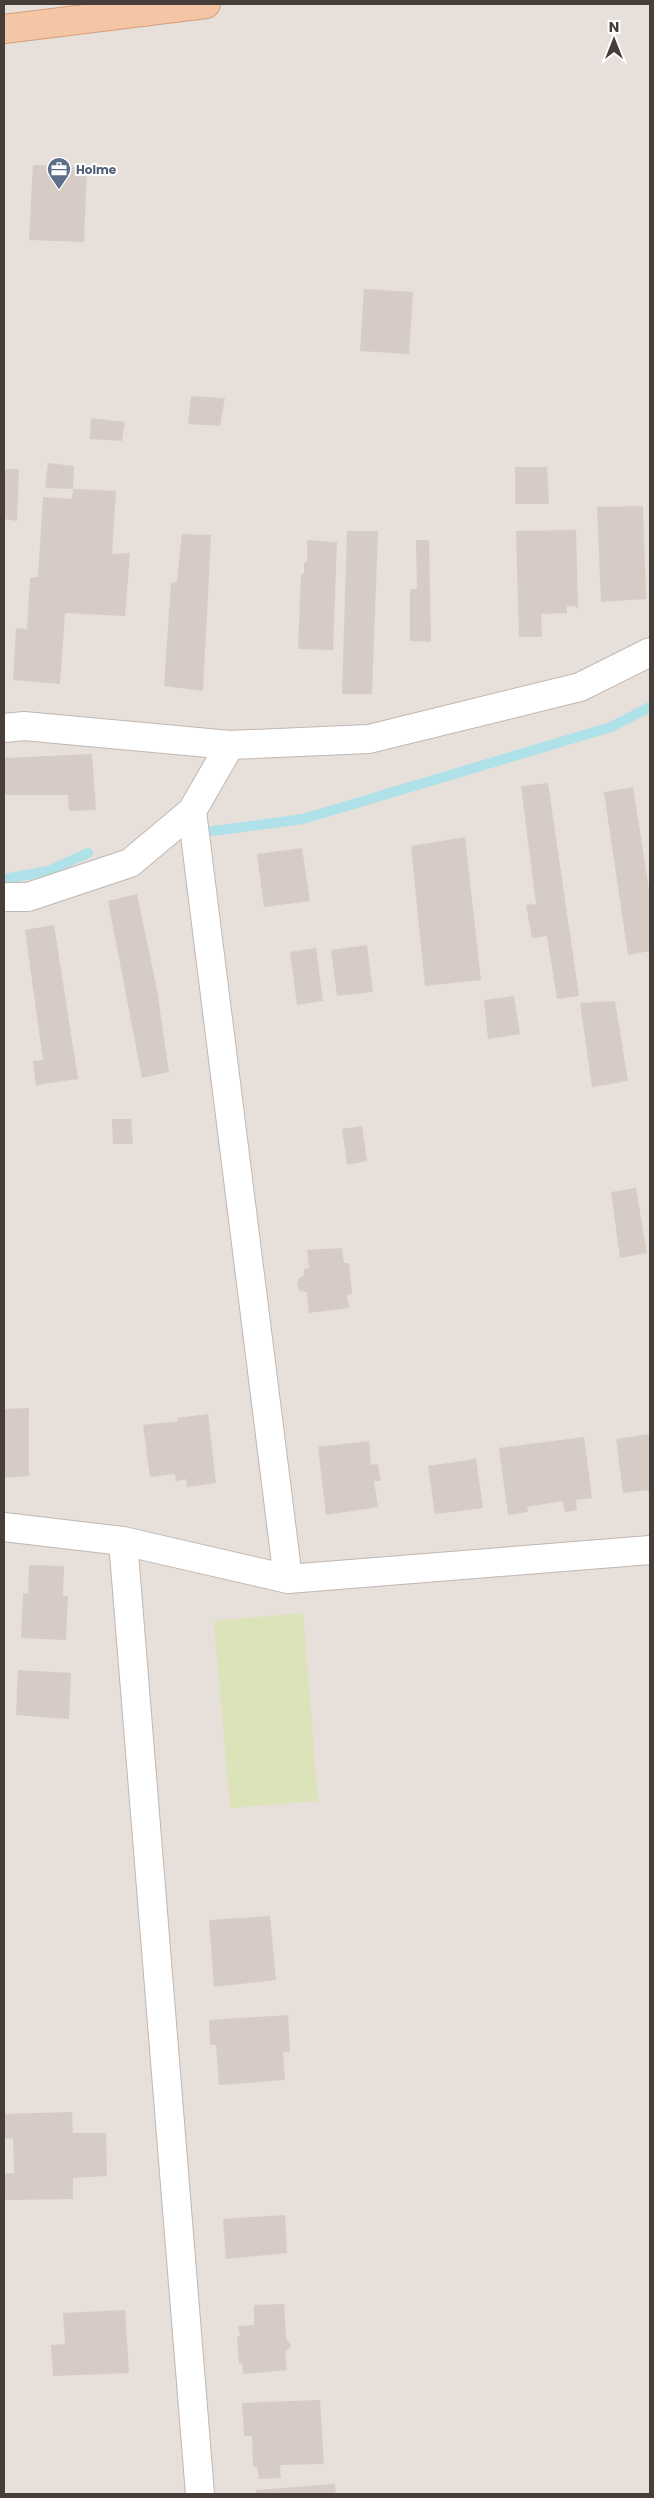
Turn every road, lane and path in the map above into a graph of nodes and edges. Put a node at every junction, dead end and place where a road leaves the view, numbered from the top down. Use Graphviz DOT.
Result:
graph roads {
  1 [pos="206,4"];
  2 [pos="4,29"];
  3 [pos="650,652"];
  4 [pos="4,728"];
  5 [pos="230,745"];
  6 [pos="192,811"];
  7 [pos="4,897"];
  8 [pos="4,1527"];
  9 [pos="123,1540"];
  10 [pos="650,1550"];
  11 [pos="288,1579"];
  12 [pos="200,2494"];
  1 -- 2 [label="main road"];
  3 -- 5 [label="street"];
  4 -- 5 [label="street"];
  5 -- 6 [label="street"];
  6 -- 7 [label="street"];
  6 -- 11 [label="street"];
  8 -- 9 [label="street"];
  9 -- 11 [label="street"];
  9 -- 12 [label="street"];
  10 -- 11 [label="street"];
}
